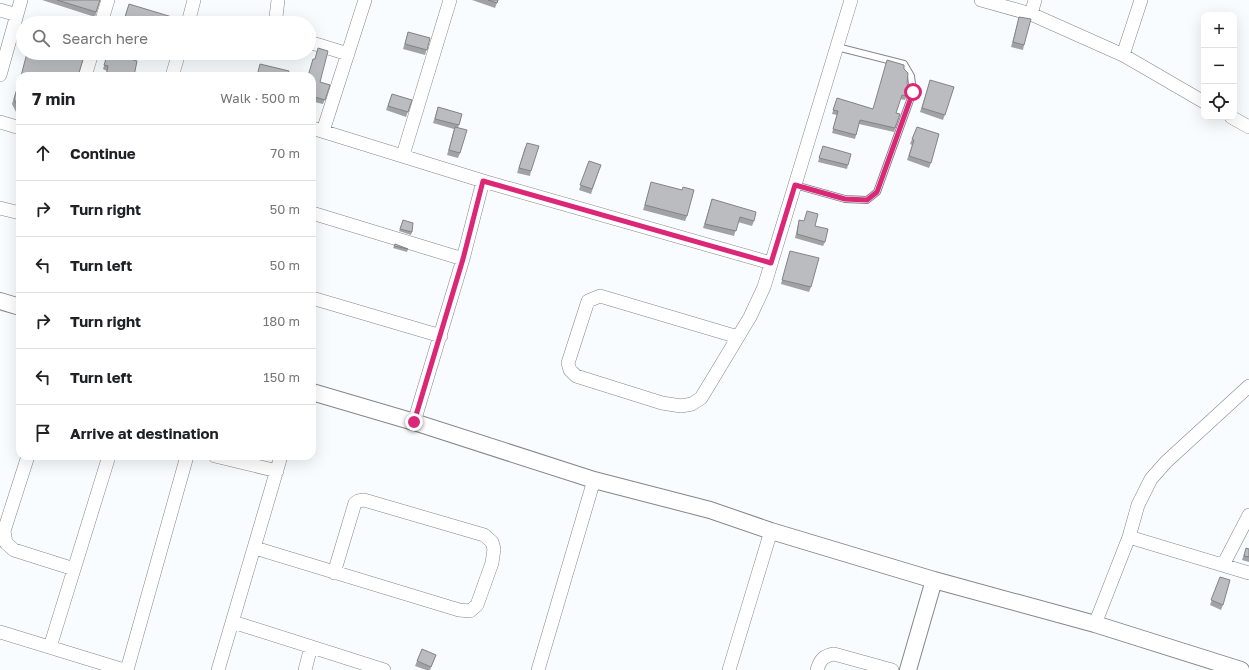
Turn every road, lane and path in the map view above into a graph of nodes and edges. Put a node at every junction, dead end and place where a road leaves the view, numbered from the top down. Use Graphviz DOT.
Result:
graph roads {
  1 [pos="21,0"];
  2 [pos="108,0"];
  3 [pos="194,0"];
  4 [pos="278,0"];
  5 [pos="365,0"];
  6 [pos="450,0"];
  7 [pos="851,0"];
  8 [pos="981,0"];
  9 [pos="1035,0"];
  10 [pos="1141,0"];
  11 [pos="0,10"];
  12 [pos="1031,14"];
  13 [pos="17,15"];
  14 [pos="103,16"];
  15 [pos="190,16"];
  16 [pos="276,16"];
  17 [pos="16,19"];
  18 [pos="316,44"];
  19 [pos="837,47"];
  20 [pos="348,54"];
  21 [pos="1123,55"];
  22 [pos="90,60"];
  23 [pos="177,60"];
  24 [pos="86,72"];
  25 [pos="173,72"];
  26 [pos="0,75"];
  27 [pos="1201,100"];
  28 [pos="1236,120"];
  29 [pos="0,122"];
  30 [pos="16,127"];
  31 [pos="1249,127"];
  32 [pos="318,129"];
  33 [pos="403,155"];
  34 [pos="483,181"];
  35 [pos="795,185"];
  36 [pos="0,208"];
  37 [pos="16,213"];
  38 [pos="316,214"];
  39 [pos="463,259"];
  40 [pos="771,263"];
  41 [pos="316,299"];
  42 [pos="0,301"];
  43 [pos="16,306"];
  44 [pos="441,336"];
  45 [pos="738,336"];
  46 [pos="1249,386"];
  47 [pos="316,393"];
  48 [pos="414,422"];
  49 [pos="27,460"];
  50 [pos="108,460"];
  51 [pos="186,460"];
  52 [pos="232,460"];
  53 [pos="280,460"];
  54 [pos="277,471"];
  55 [pos="594,480"];
  56 [pos="1249,515"];
  57 [pos="771,531"];
  58 [pos="1129,537"];
  59 [pos="254,548"];
  60 [pos="1223,565"];
  61 [pos="74,569"];
  62 [pos="334,572"];
  63 [pos="1249,573"];
  64 [pos="934,580"];
  65 [pos="233,622"];
  66 [pos="1095,624"];
  67 [pos="0,632"];
  68 [pos="50,647"];
  69 [pos="311,647"];
  70 [pos="126,670"];
  71 [pos="218,670"];
  72 [pos="305,670"];
  73 [pos="384,670"];
  74 [pos="538,670"];
  75 [pos="729,670"];
  76 [pos="817,670"];
  77 [pos="892,670"];
  78 [pos="908,670"];
  79 [pos="1241,670"];
  1 -- 13 [label="street"];
  2 -- 14 [label="street"];
  3 -- 15 [label="street"];
  4 -- 16 [label="street"];
  5 -- 20 [label="street"];
  6 -- 33 [label="street"];
  7 -- 19 [label="street"];
  8 -- 12 [label="street"];
  9 -- 12 [label="street"];
  10 -- 21 [label="street"];
  11 -- 13 [label="street"];
  12 -- 21 [label="street"];
  17 -- 26 [label="street"];
  18 -- 20 [label="street"];
  19 -- 35 [label="street"];
  19 -- 35 [label="lane"];
  20 -- 32 [label="street"];
  21 -- 27 [label="street"];
  22 -- 24 [label="street"];
  23 -- 25 [label="street"];
  28 -- 31 [label="street"];
  29 -- 30 [label="street"];
  32 -- 33 [label="street"];
  33 -- 34 [label="street"];
  34 -- 39 [label="street"];
  34 -- 40 [label="street"];
  35 -- 40 [label="street"];
  36 -- 37 [label="street"];
  38 -- 39 [label="street"];
  39 -- 44 [label="street"];
  40 -- 45 [label="street"];
  41 -- 44 [label="street"];
  42 -- 43 [label="street"];
  44 -- 48 [label="street"];
  45 -- 45 [label="street"];
  46 -- 58 [label="street"];
  47 -- 48 [label="street"];
  48 -- 55 [label="street"];
  49 -- 61 [label="street"];
  50 -- 61 [label="street"];
  51 -- 70 [label="street"];
  52 -- 54 [label="street"];
  53 -- 54 [label="street"];
  54 -- 59 [label="street"];
  55 -- 57 [label="street"];
  55 -- 74 [label="street"];
  56 -- 60 [label="street"];
  57 -- 64 [label="street"];
  57 -- 75 [label="street"];
  58 -- 60 [label="street"];
  58 -- 66 [label="street"];
  59 -- 62 [label="street"];
  59 -- 65 [label="street"];
  60 -- 63 [label="street"];
  61 -- 68 [label="street"];
  62 -- 62 [label="street"];
  64 -- 66 [label="street"];
  64 -- 78 [label="street"];
  65 -- 69 [label="street"];
  65 -- 71 [label="street"];
  66 -- 79 [label="street"];
  67 -- 68 [label="street"];
  68 -- 70 [label="street"];
  69 -- 72 [label="street"];
  69 -- 73 [label="street"];
  76 -- 77 [label="street"];
}
